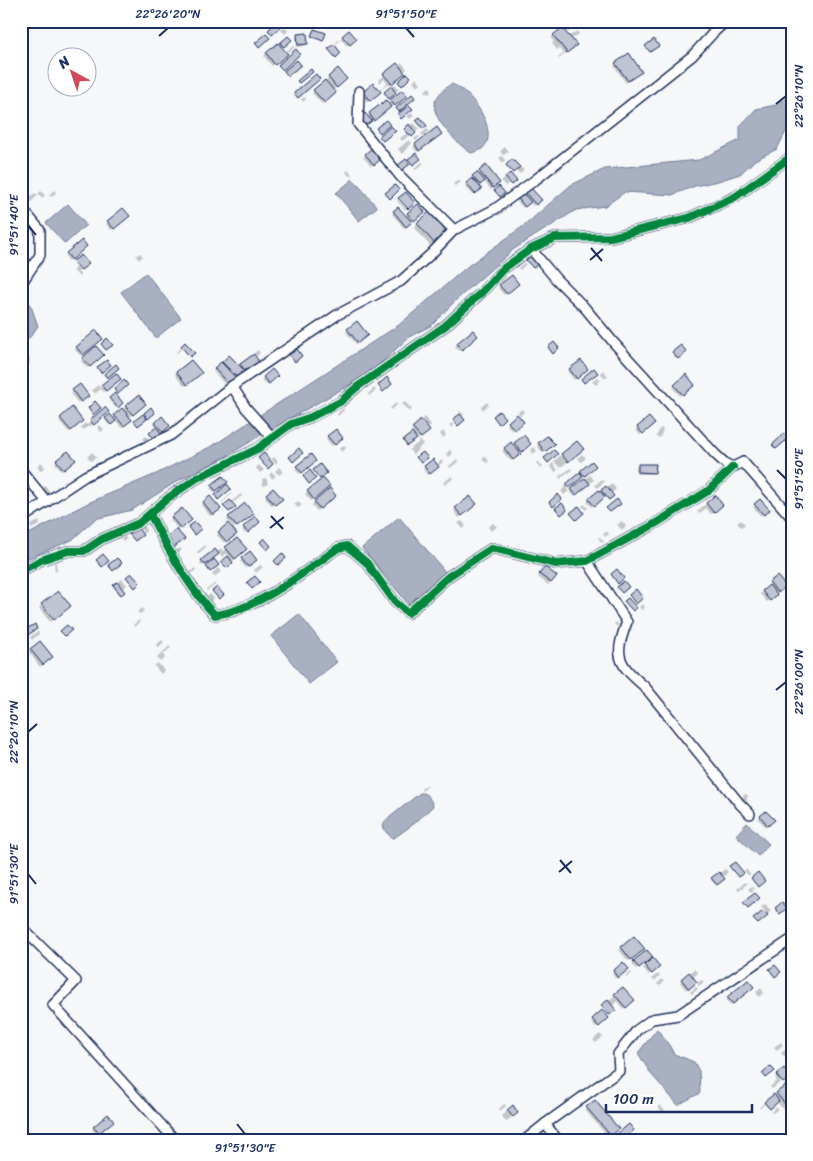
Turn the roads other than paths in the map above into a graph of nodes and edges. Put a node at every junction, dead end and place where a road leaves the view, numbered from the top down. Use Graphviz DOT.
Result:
graph roads {
  1 [pos="726,21"];
  2 [pos="359,91"];
  3 [pos="792,156"];
  4 [pos="21,207"];
  5 [pos="454,230"];
  6 [pos="531,249"];
  7 [pos="21,284"];
  8 [pos="21,358"];
  9 [pos="21,368"];
  10 [pos="232,386"];
  11 [pos="270,436"];
  12 [pos="733,466"];
  13 [pos="21,470"];
  14 [pos="47,502"];
  15 [pos="150,514"];
  16 [pos="792,518"];
  17 [pos="21,520"];
  18 [pos="587,561"];
  19 [pos="21,570"];
  20 [pos="750,814"];
  21 [pos="21,926"];
  22 [pos="792,938"];
  23 [pos="545,1124"];
  24 [pos="175,1140"];
  25 [pos="525,1140"];
  26 [pos="558,1140"];
  1 -- 5 [label="street"];
  2 -- 5 [label="street"];
  3 -- 6 [label="street"];
  4 -- 7 [label="street"];
  5 -- 10 [label="street"];
  6 -- 11 [label="street"];
  6 -- 12 [label="street"];
  8 -- 9 [label="street"];
  10 -- 11 [label="street"];
  10 -- 14 [label="street"];
  11 -- 15 [label="street"];
  12 -- 16 [label="street"];
  12 -- 18 [label="street"];
  13 -- 14 [label="street"];
  14 -- 17 [label="street"];
  15 -- 18 [label="street"];
  15 -- 19 [label="street"];
  18 -- 20 [label="street"];
  21 -- 24 [label="street"];
  22 -- 23 [label="street"];
  23 -- 25 [label="street"];
  23 -- 26 [label="street"];
}
